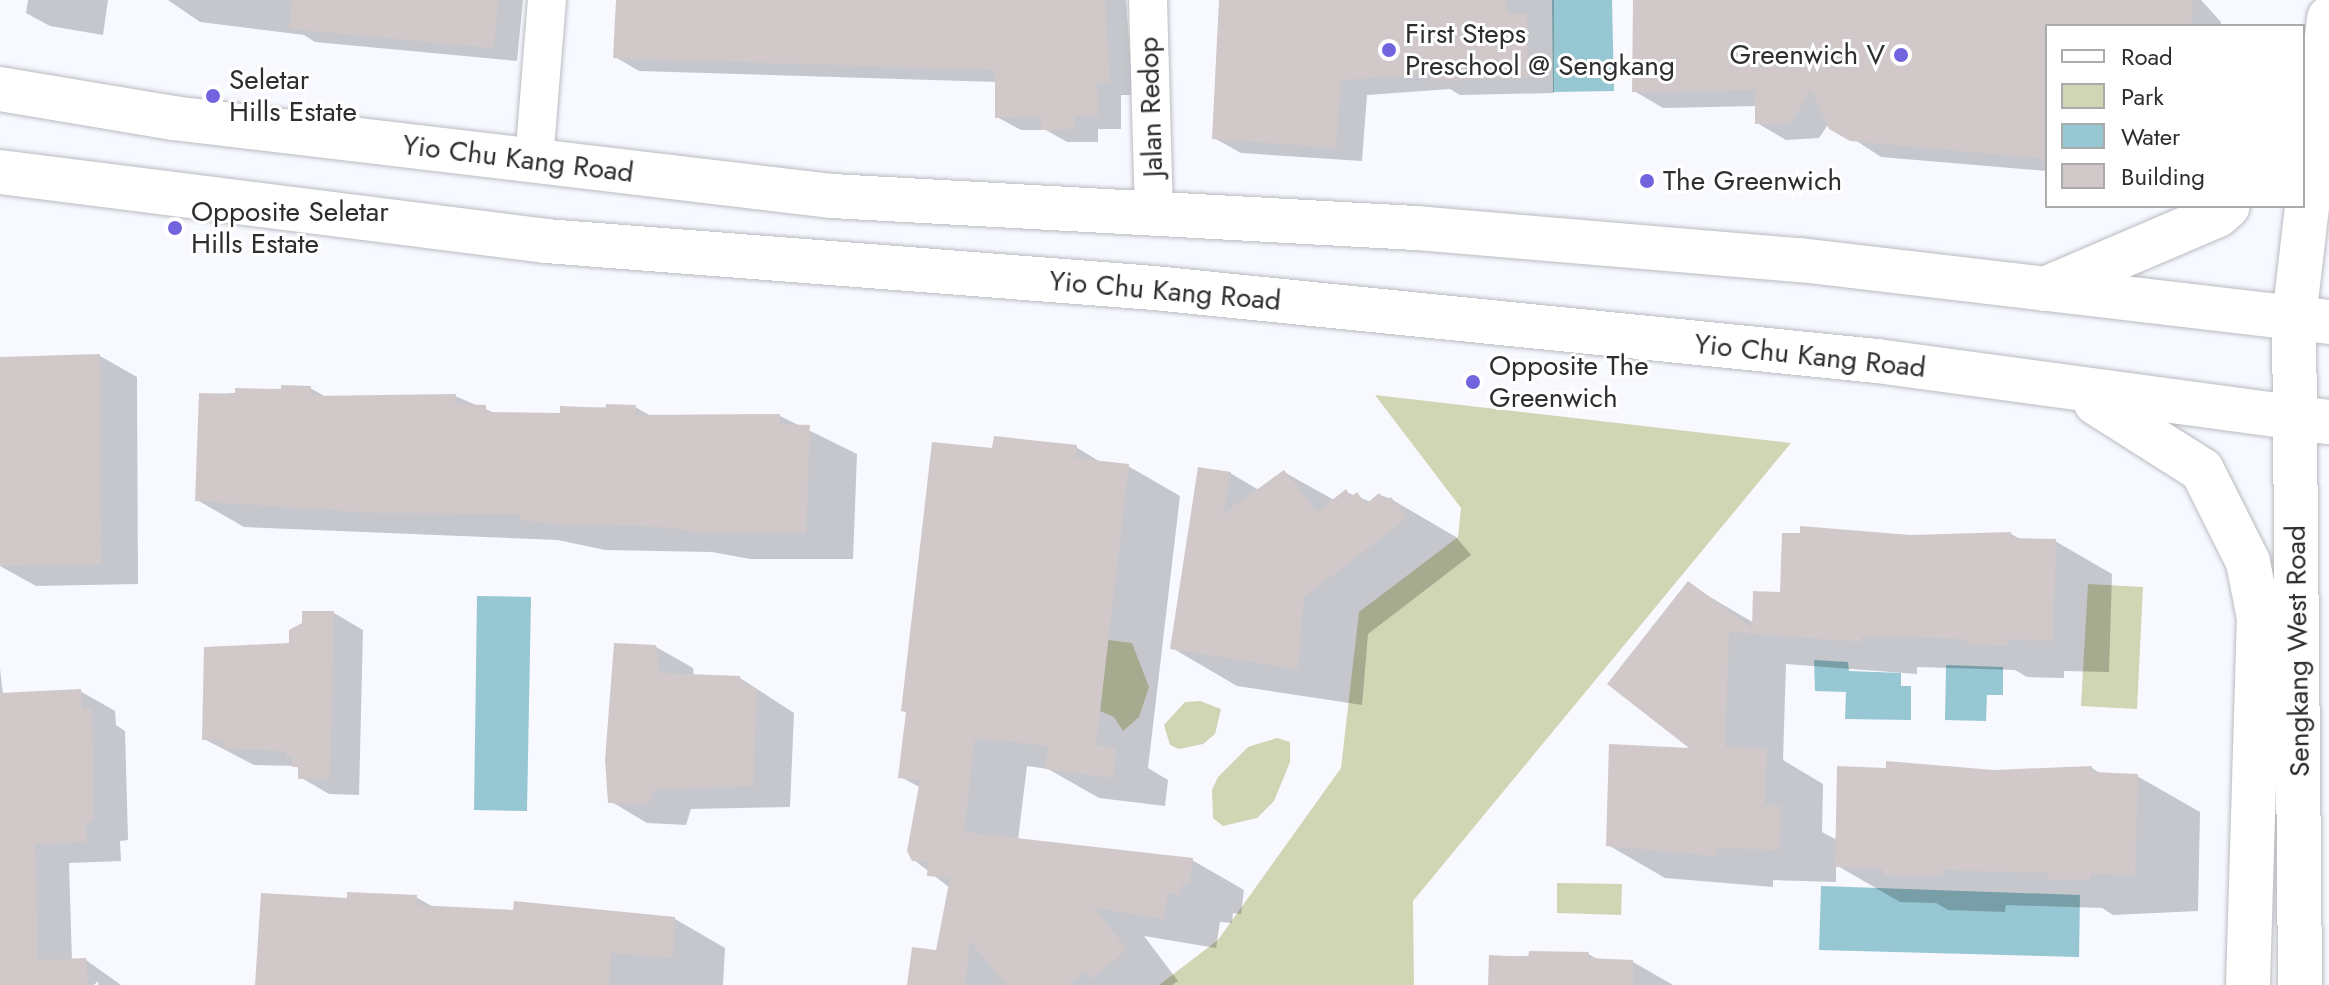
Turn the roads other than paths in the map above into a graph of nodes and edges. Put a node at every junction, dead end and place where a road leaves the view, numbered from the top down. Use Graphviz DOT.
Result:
graph roads {
  1 [pos="547,0"];
  2 [pos="1148,0"];
  3 [pos="2329,18"];
  4 [pos="0,89"];
  5 [pos="2308,133"];
  6 [pos="534,161"];
  7 [pos="0,172"];
  8 [pos="2226,208"];
  9 [pos="1154,214"];
  10 [pos="2043,290"];
  11 [pos="2312,320"];
  12 [pos="2078,392"];
  13 [pos="2310,420"];
  14 [pos="2259,618"];
  15 [pos="2301,700"];
  16 [pos="2248,985"];
  17 [pos="2300,985"];
  1 -- 6 [label="street"];
  2 -- 9 [label="street, Jalan Redop"];
  3 -- 5 [label="main road, Sengkang West Road"];
  4 -- 6 [label="main road, Yio Chu Kang Road"];
  5 -- 11 [label="main road, Sengkang West Road"];
  6 -- 9 [label="main road, Yio Chu Kang Road"];
  7 -- 12 [label="main road, Yio Chu Kang Road"];
  8 -- 10 [label="main road"];
  9 -- 10 [label="main road, Yio Chu Kang Road"];
  10 -- 11 [label="main road, Yio Chu Kang Road"];
  11 -- 13 [label="main road, Sengkang West Road"];
  12 -- 13 [label="main road, Yio Chu Kang Road"];
  12 -- 14 [label="main road"];
  13 -- 15 [label="main road, Sengkang West Road"];
  14 -- 15 [label="main road"];
  14 -- 16 [label="main road"];
  15 -- 17 [label="main road, Sengkang West Road"];
}
